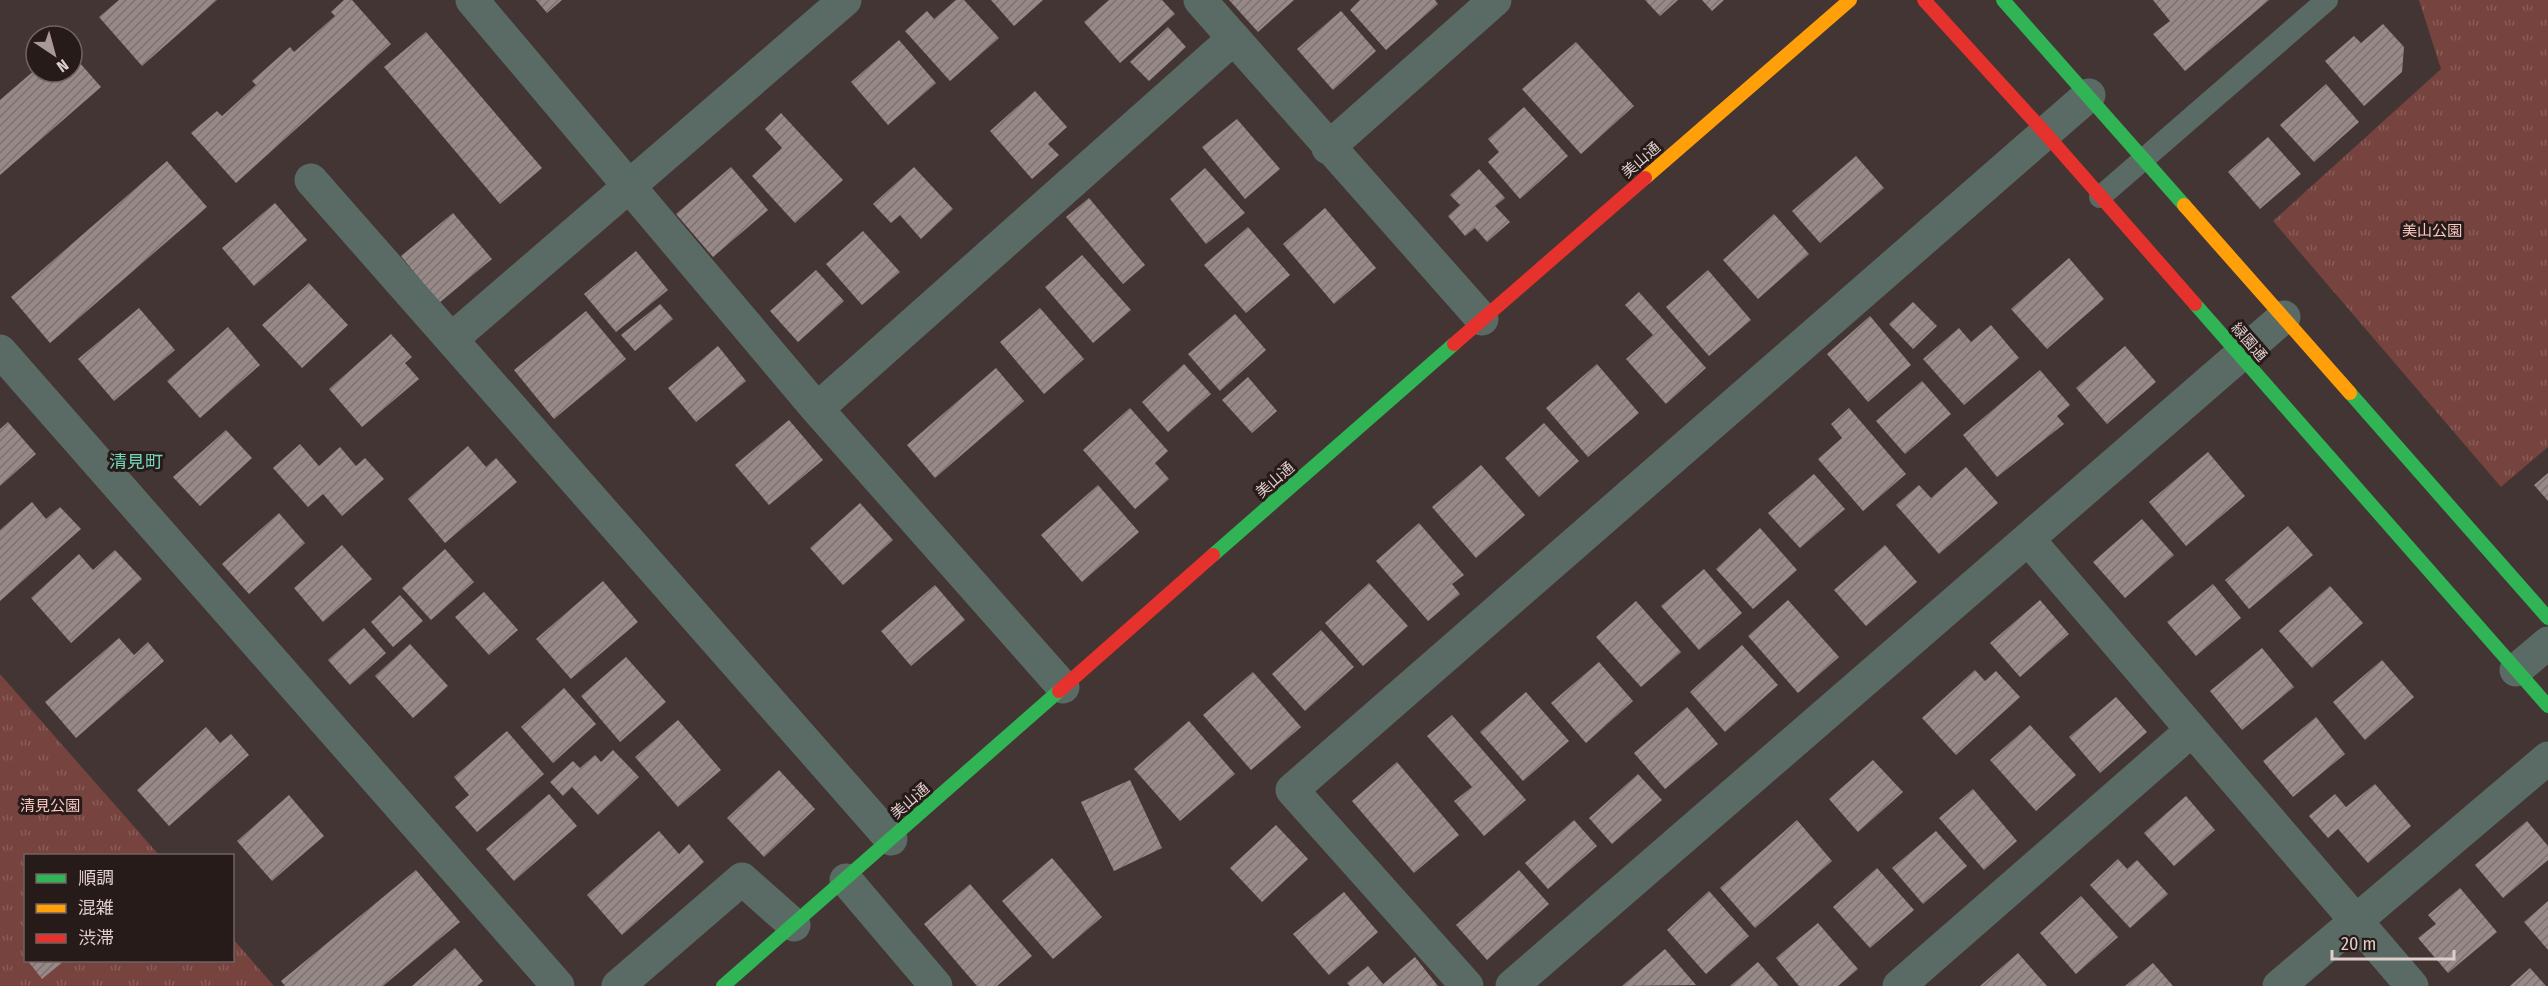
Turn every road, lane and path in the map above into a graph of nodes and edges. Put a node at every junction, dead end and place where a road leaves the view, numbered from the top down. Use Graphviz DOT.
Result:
graph roads {
  1 [pos="472,0"];
  2 [pos="845,0"];
  3 [pos="1200,0"];
  4 [pos="1495,0"];
  5 [pos="1850,0"];
  6 [pos="1924,0"];
  7 [pos="2003,0"];
  8 [pos="2327,0"];
  9 [pos="1234,38"];
  10 [pos="2089,95"];
  11 [pos="2045,133"];
  12 [pos="1328,147"];
  13 [pos="2144,159"];
  14 [pos="311,180"];
  15 [pos="630,186"];
  16 [pos="2100,196"];
  17 [pos="2284,318"];
  18 [pos="1482,319"];
  19 [pos="453,338"];
  20 [pos="2240,356"];
  21 [pos="2,357"];
  22 [pos="817,409"];
  23 [pos="2028,539"];
  24 [pos="2548,618"];
  25 [pos="2548,643"];
  26 [pos="2516,670"];
  27 [pos="1063,687"];
  28 [pos="2548,706"];
  29 [pos="2192,730"];
  30 [pos="2548,758"];
  31 [pos="891,839"];
  32 [pos="846,880"];
  33 [pos="2355,921"];
  34 [pos="794,925"];
  35 [pos="558,986"];
  36 [pos="618,986"];
  37 [pos="723,986"];
  38 [pos="936,986"];
  39 [pos="1467,986"];
  40 [pos="1512,986"];
  41 [pos="1899,986"];
  42 [pos="2279,986"];
  43 [pos="2412,986"];
  1 -- 15 [label="street"];
  2 -- 15 [label="street"];
  3 -- 9 [label="street"];
  4 -- 12 [label="street"];
  5 -- 18 [label="street, 美山通"];
  6 -- 11 [label="street, 緑園通"];
  7 -- 10 [label="street"];
  8 -- 13 [label="lane"];
  9 -- 12 [label="street"];
  9 -- 22 [label="street"];
  10 -- 11 [label="street"];
  10 -- 13 [label="street"];
  11 -- 16 [label="street, 緑園通"];
  11 -- 39 [label="street"];
  12 -- 18 [label="street"];
  13 -- 16 [label="lane"];
  13 -- 17 [label="street"];
  14 -- 19 [label="street"];
  15 -- 19 [label="street"];
  15 -- 22 [label="street"];
  16 -- 20 [label="street, 緑園通"];
  17 -- 20 [label="street"];
  17 -- 24 [label="street"];
  18 -- 27 [label="street, 美山通"];
  19 -- 31 [label="street"];
  20 -- 23 [label="street"];
  20 -- 26 [label="street, 緑園通"];
  21 -- 35 [label="street"];
  22 -- 27 [label="street"];
  23 -- 29 [label="street"];
  23 -- 40 [label="street"];
  25 -- 26 [label="street"];
  26 -- 28 [label="street, 緑園通"];
  27 -- 31 [label="street, 美山通"];
  29 -- 33 [label="street"];
  29 -- 41 [label="street"];
  30 -- 33 [label="street"];
  31 -- 32 [label="street, 美山通"];
  32 -- 34 [label="street, 美山通"];
  32 -- 38 [label="street"];
  33 -- 42 [label="street"];
  33 -- 43 [label="street"];
  34 -- 36 [label="street"];
  34 -- 37 [label="street, 美山通"];
}
